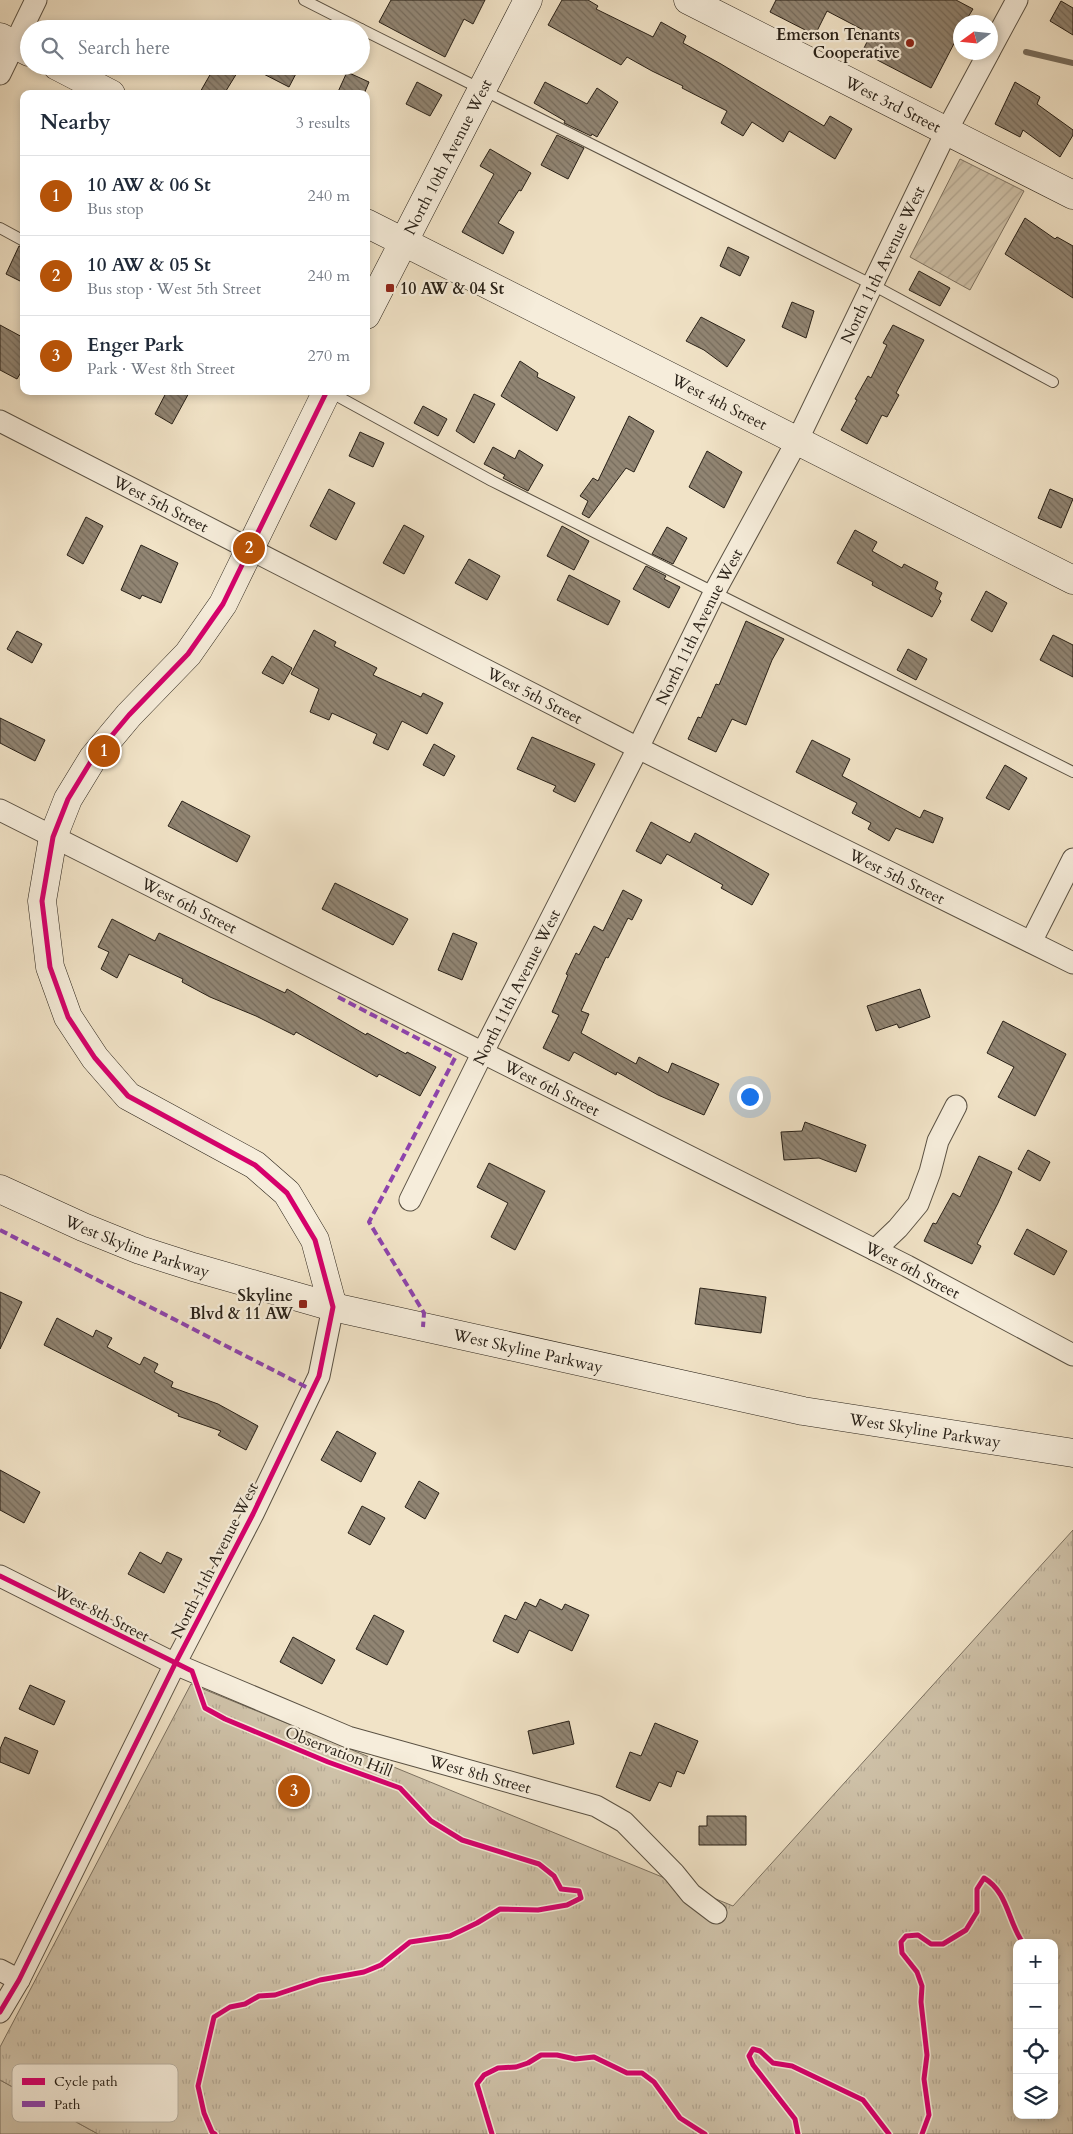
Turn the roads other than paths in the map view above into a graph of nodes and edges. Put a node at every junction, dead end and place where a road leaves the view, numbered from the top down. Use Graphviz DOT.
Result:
graph roads {
  1 [pos="36,0"];
  2 [pos="304,0"];
  3 [pos="528,0"];
  4 [pos="688,0"];
  5 [pos="1017,0"];
  6 [pos="26,20"];
  7 [pos="343,20"];
  8 [pos="20,32"];
  9 [pos="370,33"];
  10 [pos="998,36"];
  11 [pos="14,44"];
  12 [pos="985,60"];
  13 [pos="0,74"];
  14 [pos="74,75"];
  15 [pos="483,89"];
  16 [pos="103,90"];
  17 [pos="947,130"];
  18 [pos="1073,194"];
  19 [pos="370,225"];
  20 [pos="0,228"];
  21 [pos="20,239"];
  22 [pos="404,242"];
  23 [pos="871,284"];
  24 [pos="370,307"];
  25 [pos="1053,382"];
  26 [pos="326,395"];
  27 [pos="335,395"];
  28 [pos="0,421"];
  29 [pos="797,441"];
  30 [pos="250,549"];
  31 [pos="1073,580"];
  32 [pos="714,593"];
  33 [pos="638,748"];
  34 [pos="1073,772"];
  35 [pos="0,810"];
  36 [pos="53,837"];
  37 [pos="1073,859"];
  38 [pos="1030,942"];
  39 [pos="1073,963"];
  40 [pos="483,1052"];
  41 [pos="956,1106"];
  42 [pos="0,1189"];
  43 [pos="410,1200"];
  44 [pos="875,1250"];
  45 [pos="333,1307"];
  46 [pos="1073,1356"];
  47 [pos="1073,1453"];
  48 [pos="0,1576"];
  49 [pos="175,1664"];
  50 [pos="716,1914"];
  51 [pos="0,1970"];
  52 [pos="18,1980"];
  53 [pos="0,2012"];
  1 -- 6 [label="street"];
  2 -- 7 [label="lane"];
  3 -- 15 [label="street, North 10th Avenue West"];
  4 -- 17 [label="street, West 3rd Street"];
  5 -- 10 [label="street, North 11th Avenue West"];
  8 -- 11 [label="street"];
  9 -- 15 [label="lane"];
  11 -- 13 [label="street"];
  12 -- 17 [label="street, North 11th Avenue West"];
  14 -- 16 [label="street"];
  15 -- 22 [label="street, North 10th Avenue West"];
  15 -- 23 [label="lane"];
  17 -- 18 [label="street, West 3rd Street"];
  17 -- 23 [label="street, North 11th Avenue West"];
  19 -- 22 [label="street, West 4th Street"];
  20 -- 21 [label="lane"];
  22 -- 24 [label="street, North 10th Avenue West"];
  22 -- 29 [label="street, West 4th Street"];
  23 -- 25 [label="lane"];
  23 -- 29 [label="street, North 11th Avenue West"];
  26 -- 30 [label="street"];
  27 -- 32 [label="lane"];
  28 -- 30 [label="street, West 5th Street"];
  29 -- 31 [label="street, West 4th Street"];
  29 -- 32 [label="street, North 11th Avenue West"];
  30 -- 33 [label="street, West 5th Street"];
  30 -- 36 [label="street"];
  32 -- 33 [label="street, North 11th Avenue West"];
  32 -- 34 [label="lane"];
  33 -- 38 [label="street, West 5th Street"];
  33 -- 40 [label="street, North 11th Avenue West"];
  35 -- 36 [label="street, West 6th Street"];
  36 -- 40 [label="street, West 6th Street"];
  36 -- 45 [label="street"];
  37 -- 38 [label="street"];
  38 -- 39 [label="street, West 5th Street"];
  40 -- 43 [label="street, North 11th Avenue West"];
  40 -- 44 [label="street, West 6th Street"];
  41 -- 44 [label="street"];
  42 -- 45 [label="street, West Skyline Parkway"];
  44 -- 46 [label="street, West 6th Street"];
  45 -- 47 [label="street, West Skyline Parkway"];
  45 -- 49 [label="street, North 11th Avenue West"];
  48 -- 49 [label="street, West 8th Street"];
  49 -- 50 [label="street, West 8th Street"];
  49 -- 52 [label="street, North 11th Avenue West"];
  51 -- 52 [label="street"];
  52 -- 53 [label="street, North 11th Avenue West"];
}
